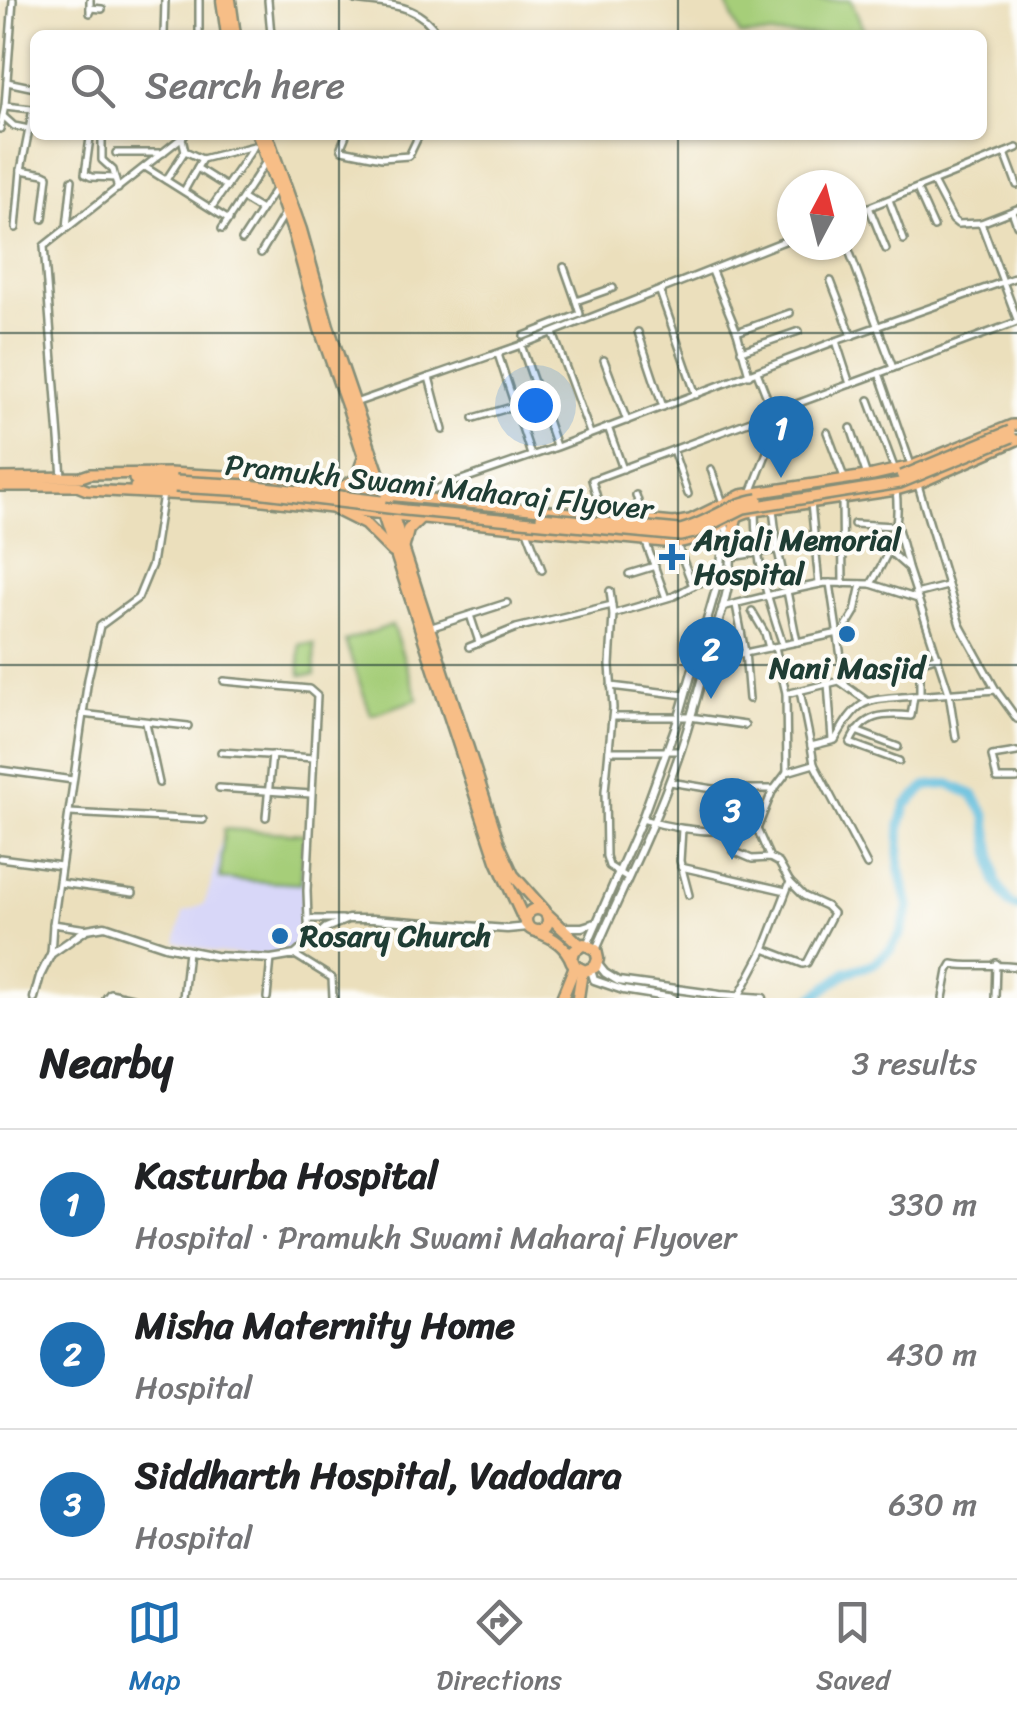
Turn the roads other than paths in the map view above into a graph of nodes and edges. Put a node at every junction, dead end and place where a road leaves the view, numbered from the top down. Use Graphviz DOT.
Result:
graph roads {
  1 [pos="12,0"];
  2 [pos="90,0"];
  3 [pos="165,0"];
  4 [pos="199,0"];
  5 [pos="222,0"];
  6 [pos="230,0"];
  7 [pos="268,0"];
  8 [pos="355,0"];
  9 [pos="102,9"];
  10 [pos="0,16"];
  11 [pos="12,17"];
  12 [pos="164,30"];
  13 [pos="199,30"];
  14 [pos="226,30"];
  15 [pos="234,30"];
  16 [pos="271,30"];
  17 [pos="435,30"];
  18 [pos="7,82"];
  19 [pos="30,87"];
  20 [pos="4,102"];
  21 [pos="30,107"];
  22 [pos="3,116"];
  23 [pos="30,125"];
  24 [pos="0,129"];
  25 [pos="29,129"];
  26 [pos="90,140"];
  27 [pos="102,140"];
  28 [pos="173,140"];
  29 [pos="178,140"];
  30 [pos="184,140"];
  31 [pos="260,140"];
  32 [pos="344,140"];
  33 [pos="416,140"];
  34 [pos="174,144"];
  35 [pos="1017,148"];
  36 [pos="185,151"];
  37 [pos="116,153"];
  38 [pos="163,153"];
  39 [pos="1005,153"];
  40 [pos="202,158"];
  41 [pos="267,160"];
  42 [pos="145,167"];
  43 [pos="197,168"];
  44 [pos="21,170"];
  45 [pos="115,178"];
  46 [pos="72,180"];
  47 [pos="166,180"];
  48 [pos="934,182"];
  49 [pos="1017,185"];
  50 [pos="281,186"];
  51 [pos="227,187"];
  52 [pos="917,188"];
  53 [pos="118,189"];
  54 [pos="184,192"];
  55 [pos="243,199"];
  56 [pos="888,200"];
  57 [pos="212,207"];
  58 [pos="869,208"];
  59 [pos="262,210"];
  60 [pos="1015,210"];
  61 [pos="286,212"];
  62 [pos="44,219"];
  63 [pos="229,220"];
  64 [pos="981,222"];
  65 [pos="1017,225"];
  66 [pos="934,227"];
  67 [pos="16,228"];
  68 [pos="67,228"];
  69 [pos="222,229"];
  70 [pos="242,240"];
  71 [pos="904,240"];
  72 [pos="777,244"];
  73 [pos="886,249"];
  74 [pos="261,253"];
  75 [pos="853,260"];
  76 [pos="564,267"];
  77 [pos="712,270"];
  78 [pos="1017,277"];
  79 [pos="831,281"];
  80 [pos="1002,282"];
  81 [pos="612,288"];
  82 [pos="660,292"];
  83 [pos="576,301"];
  84 [pos="790,313"];
  85 [pos="1017,320"];
  86 [pos="878,327"];
  87 [pos="799,331"];
  88 [pos="638,332"];
  89 [pos="737,332"];
  90 [pos="553,333"];
  91 [pos="524,336"];
  92 [pos="852,336"];
  93 [pos="836,341"];
  94 [pos="522,345"];
  95 [pos="741,352"];
  96 [pos="498,354"];
  97 [pos="604,360"];
  98 [pos="893,368"];
  99 [pos="753,373"];
  100 [pos="879,373"];
  101 [pos="429,378"];
  102 [pos="850,384"];
  103 [pos="696,395"];
  104 [pos="869,400"];
  105 [pos="351,404"];
  106 [pos="514,406"];
  107 [pos="663,407"];
  108 [pos="784,408"];
  109 [pos="773,413"];
  110 [pos="474,418"];
  111 [pos="627,420"];
  112 [pos="608,428"];
  113 [pos="851,428"];
  114 [pos="443,430"];
  115 [pos="827,432"];
  116 [pos="1015,433"];
  117 [pos="590,434"];
  118 [pos="556,447"];
  119 [pos="673,450"];
  120 [pos="531,456"];
  121 [pos="364,457"];
  122 [pos="912,466"];
  123 [pos="623,469"];
  124 [pos="711,470"];
  125 [pos="895,470"];
  126 [pos="867,476"];
  127 [pos="62,477"];
  128 [pos="0,478"];
  129 [pos="845,480"];
  130 [pos="79,482"];
  131 [pos="917,484"];
  132 [pos="0,486"];
  133 [pos="340,489"];
  134 [pos="896,490"];
  135 [pos="751,493"];
  136 [pos="164,494"];
  137 [pos="381,494"];
  138 [pos="688,494"];
  139 [pos="636,495"];
  140 [pos="411,497"];
  141 [pos="842,499"];
  142 [pos="811,503"];
  143 [pos="716,506"];
  144 [pos="335,508"];
  145 [pos="774,509"];
  146 [pos="755,512"];
  147 [pos="388,515"];
  148 [pos="737,516"];
  149 [pos="420,518"];
  150 [pos="603,518"];
  151 [pos="644,522"];
  152 [pos="721,524"];
  153 [pos="854,524"];
  154 [pos="896,524"];
  155 [pos="526,528"];
  156 [pos="702,535"];
  157 [pos="645,540"];
  158 [pos="676,542"];
  159 [pos="816,544"];
  160 [pos="727,545"];
  161 [pos="778,551"];
  162 [pos="400,552"];
  163 [pos="890,552"];
  164 [pos="757,554"];
  165 [pos="731,558"];
  166 [pos="655,566"];
  167 [pos="542,570"];
  168 [pos="909,570"];
  169 [pos="629,574"];
  170 [pos="728,576"];
  171 [pos="718,579"];
  172 [pos="830,583"];
  173 [pos="820,584"];
  174 [pos="843,584"];
  175 [pos="861,584"];
  176 [pos="871,584"];
  177 [pos="693,586"];
  178 [pos="948,586"];
  179 [pos="610,590"];
  180 [pos="787,591"];
  181 [pos="766,596"];
  182 [pos="917,596"];
  183 [pos="666,598"];
  184 [pos="507,603"];
  185 [pos="736,605"];
  186 [pos="612,606"];
  187 [pos="722,607"];
  188 [pos="752,611"];
  189 [pos="470,614"];
  190 [pos="612,614"];
  191 [pos="429,628"];
  192 [pos="838,634"];
  193 [pos="480,642"];
  194 [pos="797,642"];
  195 [pos="469,646"];
  196 [pos="776,647"];
  197 [pos="744,652"];
  198 [pos="938,656"];
  199 [pos="696,659"];
  200 [pos="707,661"];
  201 [pos="224,681"];
  202 [pos="828,684"];
  203 [pos="612,686"];
  204 [pos="846,686"];
  205 [pos="800,690"];
  206 [pos="996,690"];
  207 [pos="950,693"];
  208 [pos="686,694"];
  209 [pos="786,694"];
  210 [pos="917,695"];
  211 [pos="749,699"];
  212 [pos="867,701"];
  213 [pos="82,714"];
  214 [pos="612,717"];
  215 [pos="679,717"];
  216 [pos="690,717"];
  217 [pos="1017,719"];
  218 [pos="146,722"];
  219 [pos="188,726"];
  220 [pos="745,726"];
  221 [pos="856,731"];
  222 [pos="956,738"];
  223 [pos="834,740"];
  224 [pos="850,743"];
  225 [pos="811,746"];
  226 [pos="898,746"];
  227 [pos="609,751"];
  228 [pos="668,751"];
  229 [pos="680,751"];
  230 [pos="222,752"];
  231 [pos="1017,752"];
  232 [pos="272,755"];
  233 [pos="314,758"];
  234 [pos="899,760"];
  235 [pos="814,764"];
  236 [pos="0,770"];
  237 [pos="787,772"];
  238 [pos="1017,779"];
  239 [pos="73,780"];
  240 [pos="670,782"];
  241 [pos="159,783"];
  242 [pos="219,788"];
  243 [pos="734,789"];
  244 [pos="774,790"];
  245 [pos="268,791"];
  246 [pos="311,794"];
  247 [pos="69,813"];
  248 [pos="266,816"];
  249 [pos="642,819"];
  250 [pos="203,820"];
  251 [pos="654,823"];
  252 [pos="682,829"];
  253 [pos="758,830"];
  254 [pos="729,832"];
  255 [pos="0,858"];
  256 [pos="770,858"];
  257 [pos="867,865"];
  258 [pos="63,866"];
  259 [pos="681,866"];
  260 [pos="620,872"];
  261 [pos="628,878"];
  262 [pos="60,882"];
  263 [pos="790,882"];
  264 [pos="786,891"];
  265 [pos="134,893"];
  266 [pos="689,895"];
  267 [pos="546,913"];
  268 [pos="348,919"];
  269 [pos="308,920"];
  270 [pos="595,923"];
  271 [pos="53,924"];
  272 [pos="558,926"];
  273 [pos="530,927"];
  274 [pos="87,929"];
  275 [pos="309,942"];
  276 [pos="587,947"];
  277 [pos="764,949"];
  278 [pos="188,950"];
  279 [pos="50,954"];
  280 [pos="295,955"];
  281 [pos="271,960"];
  282 [pos="996,963"];
  283 [pos="583,967"];
  284 [pos="1017,967"];
  285 [pos="35,996"];
  286 [pos="739,996"];
  287 [pos="106,998"];
  288 [pos="132,998"];
  289 [pos="183,998"];
  290 [pos="267,998"];
  291 [pos="334,998"];
  292 [pos="562,998"];
  293 [pos="578,998"];
  294 [pos="673,998"];
  295 [pos="763,998"];
  296 [pos="942,998"];
  297 [pos="995,998"];
  1 -- 11 [label="street"];
  2 -- 9 [label="street"];
  3 -- 12 [label="street"];
  4 -- 13 [label="street"];
  5 -- 14 [label="highway"];
  6 -- 15 [label="highway"];
  7 -- 16 [label="street"];
  8 -- 17 [label="street"];
  10 -- 11 [label="street"];
  11 -- 18 [label="street"];
  18 -- 19 [label="street"];
  18 -- 20 [label="street"];
  20 -- 21 [label="street"];
  20 -- 22 [label="street"];
  22 -- 24 [label="street"];
  22 -- 25 [label="street"];
  23 -- 25 [label="street"];
  25 -- 44 [label="street"];
  26 -- 45 [label="street"];
  27 -- 45 [label="street"];
  28 -- 34 [label="street"];
  29 -- 34 [label="street"];
  30 -- 36 [label="street"];
  31 -- 40 [label="street"];
  31 -- 41 [label="highway"];
  31 -- 50 [label="highway"];
  31 -- 51 [label="street"];
  32 -- 33 [label="street"];
  34 -- 38 [label="street"];
  35 -- 39 [label="street"];
  36 -- 40 [label="street"];
  36 -- 47 [label="street"];
  37 -- 38 [label="street"];
  38 -- 42 [label="street"];
  39 -- 48 [label="street"];
  39 -- 49 [label="street"];
  40 -- 43 [label="street"];
  41 -- 50 [label="highway"];
  41 -- 55 [label="street"];
  42 -- 47 [label="street"];
  42 -- 53 [label="street"];
  43 -- 51 [label="street"];
  43 -- 54 [label="street"];
  44 -- 62 [label="street"];
  44 -- 67 [label="street"];
  45 -- 53 [label="street"];
  46 -- 68 [label="street"];
  47 -- 54 [label="street"];
  48 -- 52 [label="street"];
  48 -- 64 [label="street"];
  50 -- 59 [label="street"];
  50 -- 61 [label="highway"];
  50 -- 105 [label="highway"];
  51 -- 57 [label="street"];
  52 -- 56 [label="street"];
  52 -- 66 [label="street"];
  53 -- 68 [label="street"];
  54 -- 57 [label="street"];
  55 -- 59 [label="street"];
  55 -- 63 [label="street"];
  56 -- 58 [label="street"];
  56 -- 71 [label="street"];
  57 -- 63 [label="street"];
  58 -- 73 [label="street"];
  59 -- 70 [label="street"];
  60 -- 64 [label="street"];
  60 -- 65 [label="street"];
  61 -- 74 [label="street"];
  61 -- 105 [label="highway"];
  63 -- 69 [label="street"];
  64 -- 80 [label="street"];
  68 -- 127 [label="street"];
  72 -- 77 [label="street"];
  75 -- 86 [label="street"];
  76 -- 83 [label="street"];
  77 -- 82 [label="street"];
  77 -- 89 [label="street"];
  78 -- 80 [label="street"];
  79 -- 92 [label="street"];
  80 -- 85 [label="street"];
  80 -- 86 [label="street"];
  81 -- 83 [label="street"];
  82 -- 90 [label="street"];
  82 -- 103 [label="street"];
  83 -- 91 [label="street"];
  84 -- 89 [label="street"];
  85 -- 98 [label="street"];
  86 -- 92 [label="street"];
  86 -- 98 [label="street"];
  87 -- 95 [label="street"];
  88 -- 107 [label="street"];
  89 -- 95 [label="street"];
  90 -- 94 [label="street"];
  90 -- 117 [label="street"];
  92 -- 93 [label="street"];
  93 -- 99 [label="street"];
  93 -- 102 [label="street"];
  94 -- 96 [label="street"];
  94 -- 118 [label="street"];
  95 -- 99 [label="street"];
  96 -- 101 [label="street"];
  96 -- 106 [label="street"];
  97 -- 111 [label="street"];
  98 -- 100 [label="street"];
  99 -- 103 [label="street"];
  99 -- 109 [label="street"];
  100 -- 102 [label="street"];
  100 -- 122 [label="street"];
  101 -- 105 [label="street"];
  101 -- 114 [label="street"];
  102 -- 108 [label="street"];
  103 -- 107 [label="street"];
  104 -- 125 [label="street"];
  105 -- 121 [label="highway"];
  105 -- 137 [label="highway"];
  106 -- 110 [label="street"];
  106 -- 120 [label="street"];
  107 -- 111 [label="street"];
  108 -- 109 [label="street"];
  108 -- 135 [label="street"];
  109 -- 119 [label="street"];
  111 -- 112 [label="street"];
  112 -- 117 [label="street"];
  112 -- 123 [label="street"];
  113 -- 126 [label="street"];
  115 -- 129 [label="street"];
  116 -- 122 [label="main road"];
  116 -- 130 [label="main road, Pramukh Swami Maharaj Flyover, bridge"];
  116 -- 131 [label="main road"];
  117 -- 118 [label="street"];
  118 -- 120 [label="street"];
  119 -- 123 [label="street"];
  119 -- 138 [label="street"];
  120 -- 140 [label="street"];
  121 -- 133 [label="highway"];
  121 -- 137 [label="highway"];
  122 -- 125 [label="main road"];
  122 -- 131 [label="street"];
  123 -- 150 [label="street"];
  124 -- 143 [label="street"];
  125 -- 126 [label="main road"];
  126 -- 129 [label="main road"];
  127 -- 128 [label="main road"];
  127 -- 130 [label="main road"];
  129 -- 135 [label="main road"];
  130 -- 132 [label="main road"];
  130 -- 133 [label="main road"];
  130 -- 136 [label="main road"];
  131 -- 134 [label="main road"];
  131 -- 178 [label="street"];
  133 -- 137 [label="main road"];
  134 -- 141 [label="main road"];
  134 -- 154 [label="street"];
  135 -- 143 [label="main road"];
  136 -- 144 [label="main road"];
  136 -- 213 [label="street"];
  137 -- 140 [label="main road"];
  137 -- 147 [label="highway"];
  139 -- 151 [label="street"];
  140 -- 150 [label="main road"];
  141 -- 142 [label="main road"];
  141 -- 174 [label="street"];
  142 -- 145 [label="main road"];
  142 -- 159 [label="street"];
  143 -- 151 [label="main road"];
  143 -- 152 [label="street"];
  144 -- 147 [label="main road"];
  144 -- 162 [label="highway"];
  145 -- 146 [label="main road"];
  145 -- 161 [label="street"];
  146 -- 148 [label="main road"];
  146 -- 164 [label="street"];
  147 -- 149 [label="main road"];
  147 -- 162 [label="highway"];
  148 -- 152 [label="main road"];
  148 -- 160 [label="main road"];
  149 -- 155 [label="main road"];
  149 -- 162 [label="highway"];
  150 -- 151 [label="main road"];
  152 -- 156 [label="main road"];
  152 -- 160 [label="street"];
  153 -- 154 [label="street"];
  154 -- 163 [label="street"];
  154 -- 168 [label="street"];
  155 -- 157 [label="main road"];
  155 -- 167 [label="street"];
  156 -- 158 [label="main road"];
  156 -- 160 [label="main road"];
  157 -- 158 [label="main road"];
  157 -- 166 [label="street"];
  158 -- 177 [label="street"];
  159 -- 161 [label="street"];
  159 -- 173 [label="street"];
  160 -- 165 [label="street"];
  160 -- 171 [label="street"];
  161 -- 164 [label="street"];
  161 -- 180 [label="street"];
  162 -- 191 [label="highway"];
  162 -- 273 [label="highway"];
  163 -- 168 [label="street"];
  163 -- 176 [label="street"];
  164 -- 165 [label="street"];
  164 -- 181 [label="street"];
  165 -- 170 [label="street"];
  166 -- 169 [label="street"];
  166 -- 183 [label="street"];
  168 -- 182 [label="street"];
  170 -- 171 [label="street"];
  170 -- 187 [label="street"];
  171 -- 177 [label="street"];
  171 -- 199 [label="street"];
  172 -- 173 [label="street"];
  172 -- 174 [label="street"];
  172 -- 192 [label="street"];
  173 -- 180 [label="street"];
  174 -- 175 [label="street"];
  175 -- 176 [label="street"];
  175 -- 192 [label="street"];
  176 -- 182 [label="street"];
  177 -- 183 [label="street"];
  178 -- 182 [label="street"];
  178 -- 206 [label="street"];
  179 -- 186 [label="street"];
  180 -- 181 [label="street"];
  180 -- 194 [label="street"];
  181 -- 185 [label="street"];
  181 -- 196 [label="street"];
  182 -- 198 [label="street"];
  183 -- 190 [label="street"];
  184 -- 189 [label="street"];
  185 -- 187 [label="street"];
  185 -- 197 [label="street"];
  186 -- 190 [label="street"];
  186 -- 193 [label="street"];
  187 -- 200 [label="street"];
  188 -- 196 [label="street"];
  189 -- 191 [label="street"];
  189 -- 193 [label="street"];
  190 -- 203 [label="street"];
  191 -- 267 [label="highway"];
  192 -- 194 [label="street"];
  192 -- 204 [label="street"];
  193 -- 195 [label="street"];
  194 -- 196 [label="street"];
  196 -- 197 [label="street"];
  196 -- 209 [label="street"];
  197 -- 200 [label="street"];
  197 -- 211 [label="street"];
  198 -- 207 [label="street"];
  198 -- 210 [label="street"];
  199 -- 200 [label="street"];
  199 -- 208 [label="street"];
  200 -- 216 [label="street"];
  201 -- 233 [label="street"];
  202 -- 204 [label="street"];
  202 -- 205 [label="street"];
  202 -- 223 [label="street"];
  203 -- 208 [label="street"];
  203 -- 214 [label="street"];
  204 -- 212 [label="street"];
  205 -- 209 [label="street"];
  205 -- 225 [label="street"];
  206 -- 207 [label="street"];
  206 -- 217 [label="street"];
  207 -- 210 [label="street"];
  207 -- 222 [label="street"];
  208 -- 215 [label="street"];
  209 -- 237 [label="street"];
  210 -- 212 [label="street"];
  210 -- 221 [label="street"];
  212 -- 223 [label="street"];
  213 -- 218 [label="street"];
  213 -- 239 [label="street"];
  214 -- 215 [label="street"];
  214 -- 227 [label="street"];
  215 -- 216 [label="street"];
  215 -- 228 [label="street"];
  216 -- 220 [label="street"];
  216 -- 229 [label="street"];
  218 -- 219 [label="street"];
  218 -- 241 [label="street"];
  221 -- 224 [label="street"];
  221 -- 226 [label="street"];
  223 -- 224 [label="street"];
  223 -- 225 [label="street"];
  224 -- 234 [label="street"];
  225 -- 235 [label="street"];
  227 -- 228 [label="street"];
  227 -- 260 [label="street"];
  228 -- 229 [label="street"];
  228 -- 249 [label="street"];
  229 -- 240 [label="street"];
  230 -- 232 [label="street"];
  231 -- 238 [label="street"];
  232 -- 233 [label="street"];
  232 -- 245 [label="street"];
  233 -- 246 [label="street"];
  235 -- 237 [label="street"];
  235 -- 257 [label="street"];
  236 -- 239 [label="street"];
  237 -- 244 [label="street"];
  239 -- 247 [label="street"];
  240 -- 243 [label="street"];
  240 -- 251 [label="street"];
  242 -- 245 [label="street"];
  243 -- 244 [label="street"];
  243 -- 254 [label="street"];
  244 -- 253 [label="street"];
  245 -- 246 [label="street"];
  245 -- 248 [label="street"];
  246 -- 269 [label="street"];
  247 -- 250 [label="street"];
  247 -- 258 [label="street"];
  249 -- 251 [label="street"];
  249 -- 260 [label="street"];
  251 -- 252 [label="street"];
  251 -- 261 [label="street"];
  252 -- 254 [label="street"];
  252 -- 259 [label="street"];
  253 -- 254 [label="street"];
  253 -- 256 [label="street"];
  254 -- 256 [label="street"];
  255 -- 258 [label="street"];
  256 -- 263 [label="street"];
  258 -- 262 [label="street"];
  259 -- 264 [label="street"];
  259 -- 266 [label="street"];
  260 -- 261 [label="street"];
  260 -- 270 [label="street"];
  261 -- 276 [label="street"];
  262 -- 265 [label="street"];
  262 -- 271 [label="street"];
  263 -- 264 [label="street"];
  263 -- 277 [label="street"];
  264 -- 277 [label="street"];
  267 -- 272 [label="highway"];
  267 -- 273 [label="highway"];
  267 -- 273 [label="highway"];
  268 -- 269 [label="street"];
  268 -- 273 [label="street"];
  268 -- 275 [label="street"];
  269 -- 275 [label="street"];
  270 -- 272 [label="street"];
  270 -- 276 [label="street"];
  271 -- 274 [label="street"];
  271 -- 279 [label="street"];
  272 -- 276 [label="highway"];
  273 -- 283 [label="highway"];
  274 -- 278 [label="street"];
  274 -- 279 [label="street"];
  275 -- 280 [label="street"];
  276 -- 283 [label="highway"];
  276 -- 283 [label="highway"];
  277 -- 286 [label="street"];
  278 -- 281 [label="street"];
  278 -- 289 [label="street"];
  279 -- 285 [label="street"];
  280 -- 281 [label="street"];
  280 -- 291 [label="street"];
  281 -- 290 [label="street"];
  282 -- 284 [label="street"];
  282 -- 296 [label="street"];
  282 -- 297 [label="street"];
  283 -- 286 [label="street"];
  283 -- 292 [label="highway"];
  283 -- 293 [label="highway"];
  283 -- 294 [label="street"];
  286 -- 295 [label="street"];
  287 -- 288 [label="street"];
}
